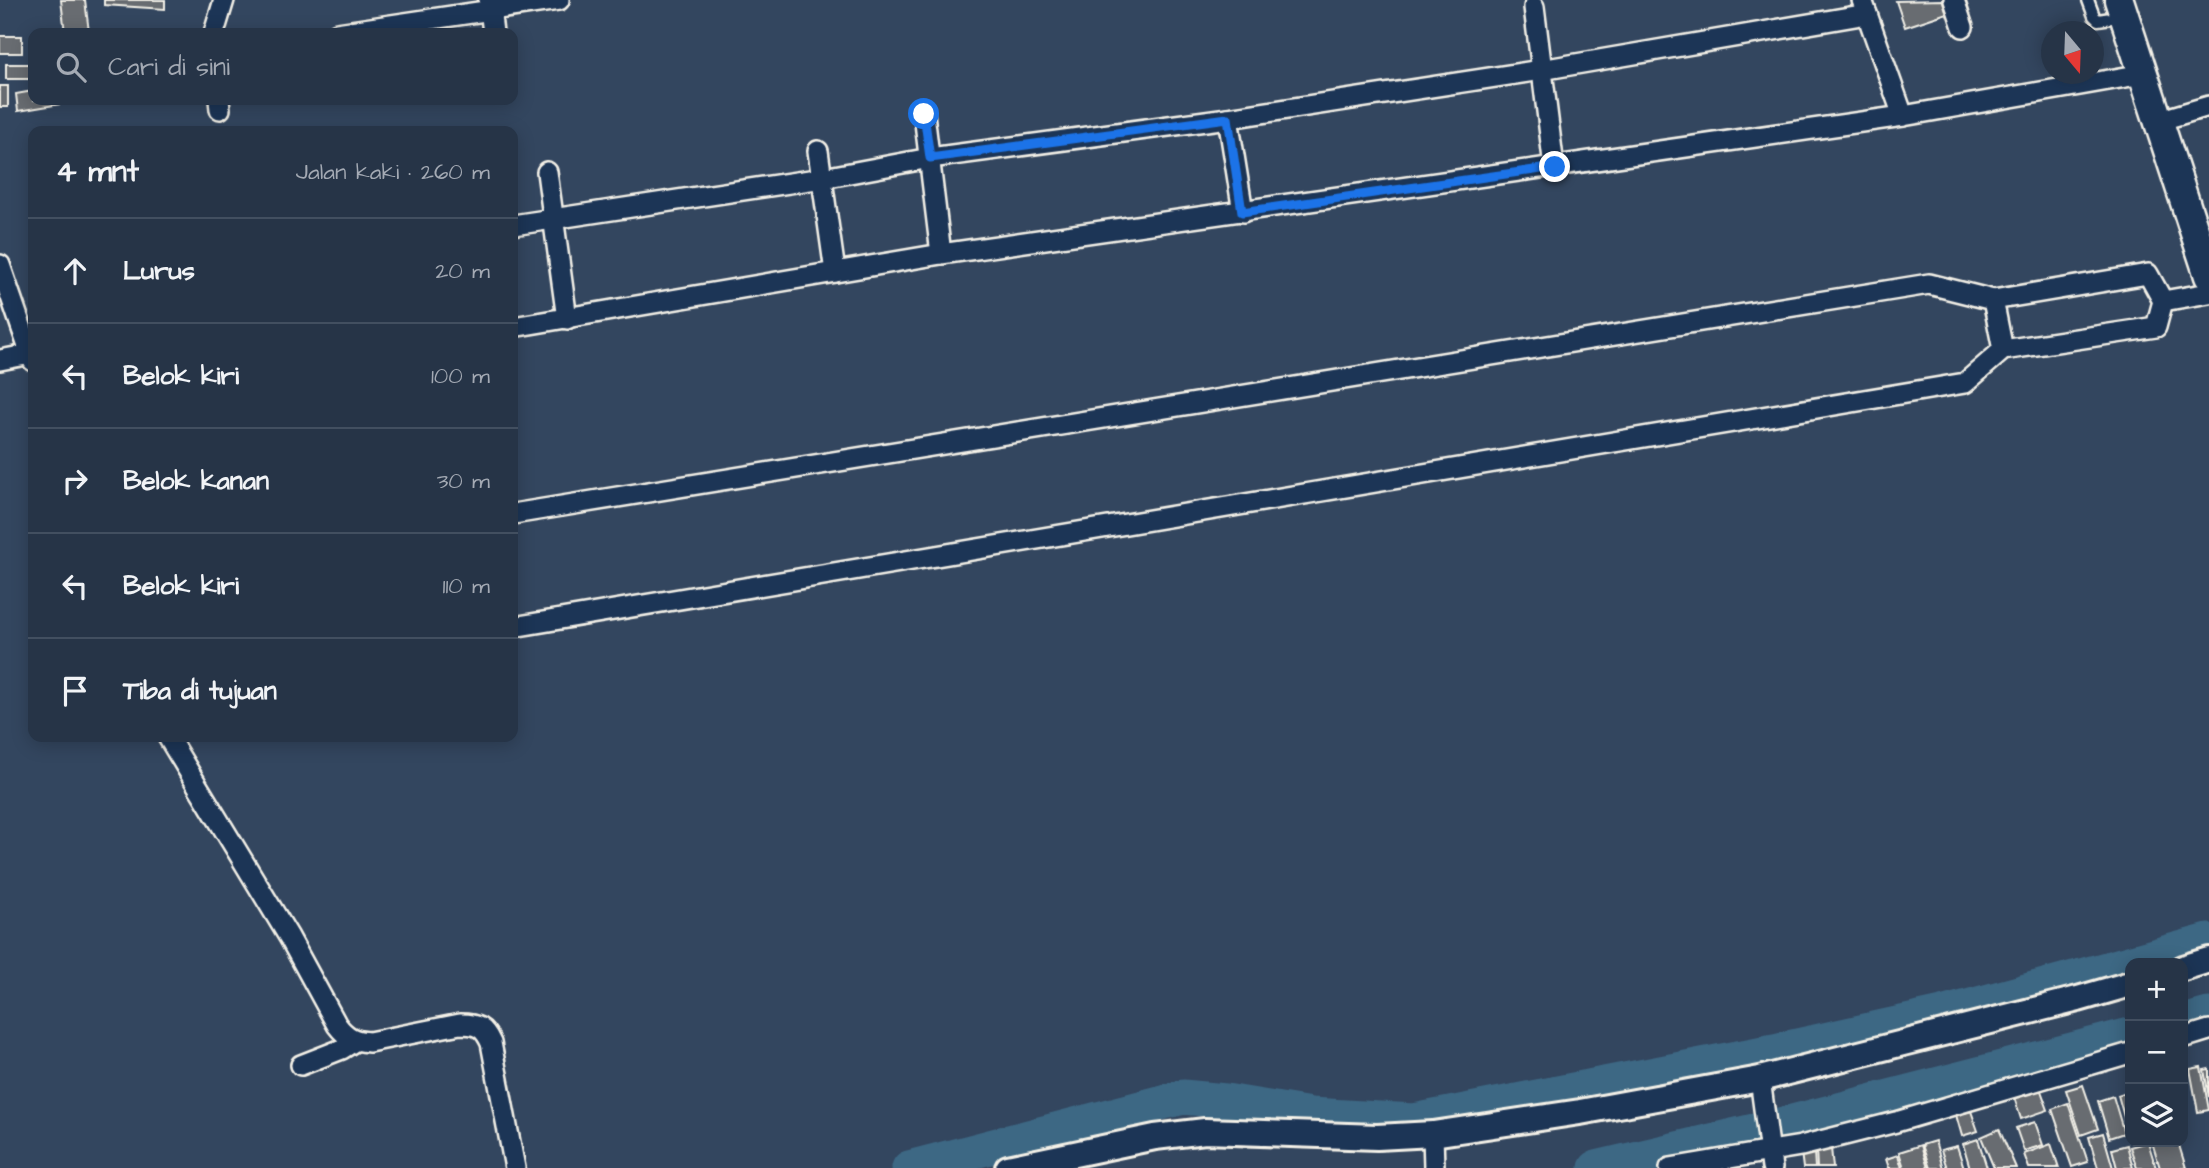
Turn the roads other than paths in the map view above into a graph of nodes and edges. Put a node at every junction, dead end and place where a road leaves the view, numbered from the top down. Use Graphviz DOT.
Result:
graph roads {
  1 [pos="224,0"];
  2 [pos="559,0"];
  3 [pos="1954,0"];
  4 [pos="2088,0"];
  5 [pos="490,6"];
  6 [pos="1534,7"];
  7 [pos="1864,7"];
  8 [pos="2122,8"];
  9 [pos="1963,27"];
  10 [pos="216,28"];
  11 [pos="365,28"];
  12 [pos="492,28"];
  13 [pos="1541,70"];
  14 [pos="2143,74"];
  15 [pos="2209,106"];
  16 [pos="924,114"];
  17 [pos="1903,116"];
  18 [pos="1228,118"];
  19 [pos="2158,121"];
  20 [pos="818,151"];
  21 [pos="930,158"];
  22 [pos="1555,167"];
  23 [pos="547,172"];
  24 [pos="822,178"];
  25 [pos="1242,212"];
  26 [pos="554,221"];
  27 [pos="518,225"];
  28 [pos="941,254"];
  29 [pos="0,265"];
  30 [pos="835,272"];
  31 [pos="2209,276"];
  32 [pos="2209,293"];
  33 [pos="1993,300"];
  34 [pos="2163,301"];
  35 [pos="567,319"];
  36 [pos="518,326"];
  37 [pos="28,346"];
  38 [pos="2003,351"];
  39 [pos="28,357"];
  40 [pos="0,360"];
  41 [pos="518,513"];
  42 [pos="518,626"];
  43 [pos="171,742"];
  44 [pos="2209,960"];
  45 [pos="2188,966"];
  46 [pos="2125,985"];
  47 [pos="2209,1030"];
  48 [pos="2188,1036"];
  49 [pos="355,1041"];
  50 [pos="2125,1054"];
  51 [pos="301,1065"];
  52 [pos="1761,1090"];
  53 [pos="1434,1153"];
  54 [pos="1771,1154"];
  55 [pos="515,1168"];
  56 [pos="1008,1168"];
  57 [pos="1670,1168"];
  1 -- 10 [label="street"];
  2 -- 5 [label="street"];
  3 -- 9 [label="street"];
  4 -- 8 [label="lane"];
  5 -- 11 [label="street"];
  5 -- 12 [label="street"];
  6 -- 13 [label="street"];
  7 -- 13 [label="street"];
  7 -- 17 [label="street"];
  8 -- 14 [label="main road"];
  13 -- 18 [label="street"];
  13 -- 22 [label="street"];
  14 -- 17 [label="street"];
  14 -- 19 [label="main road"];
  15 -- 19 [label="street"];
  16 -- 21 [label="street"];
  17 -- 22 [label="street"];
  18 -- 21 [label="street"];
  18 -- 25 [label="street"];
  19 -- 31 [label="main road"];
  20 -- 24 [label="street"];
  21 -- 24 [label="street"];
  21 -- 28 [label="street"];
  22 -- 25 [label="street"];
  23 -- 26 [label="street"];
  24 -- 26 [label="street"];
  24 -- 30 [label="street"];
  25 -- 28 [label="street"];
  26 -- 27 [label="street"];
  26 -- 35 [label="street"];
  28 -- 30 [label="street"];
  29 -- 37 [label="street"];
  30 -- 35 [label="street"];
  32 -- 34 [label="street"];
  33 -- 34 [label="street"];
  33 -- 38 [label="street"];
  33 -- 41 [label="street"];
  34 -- 38 [label="street"];
  35 -- 36 [label="street"];
  38 -- 42 [label="street"];
  39 -- 40 [label="street"];
  43 -- 49 [label="street"];
  44 -- 45 [label="street"];
  46 -- 52 [label="street"];
  47 -- 48 [label="street"];
  49 -- 51 [label="street"];
  49 -- 55 [label="street"];
  50 -- 54 [label="street"];
  52 -- 53 [label="street"];
  52 -- 54 [label="street"];
  53 -- 56 [label="street"];
  54 -- 57 [label="street"];
}
